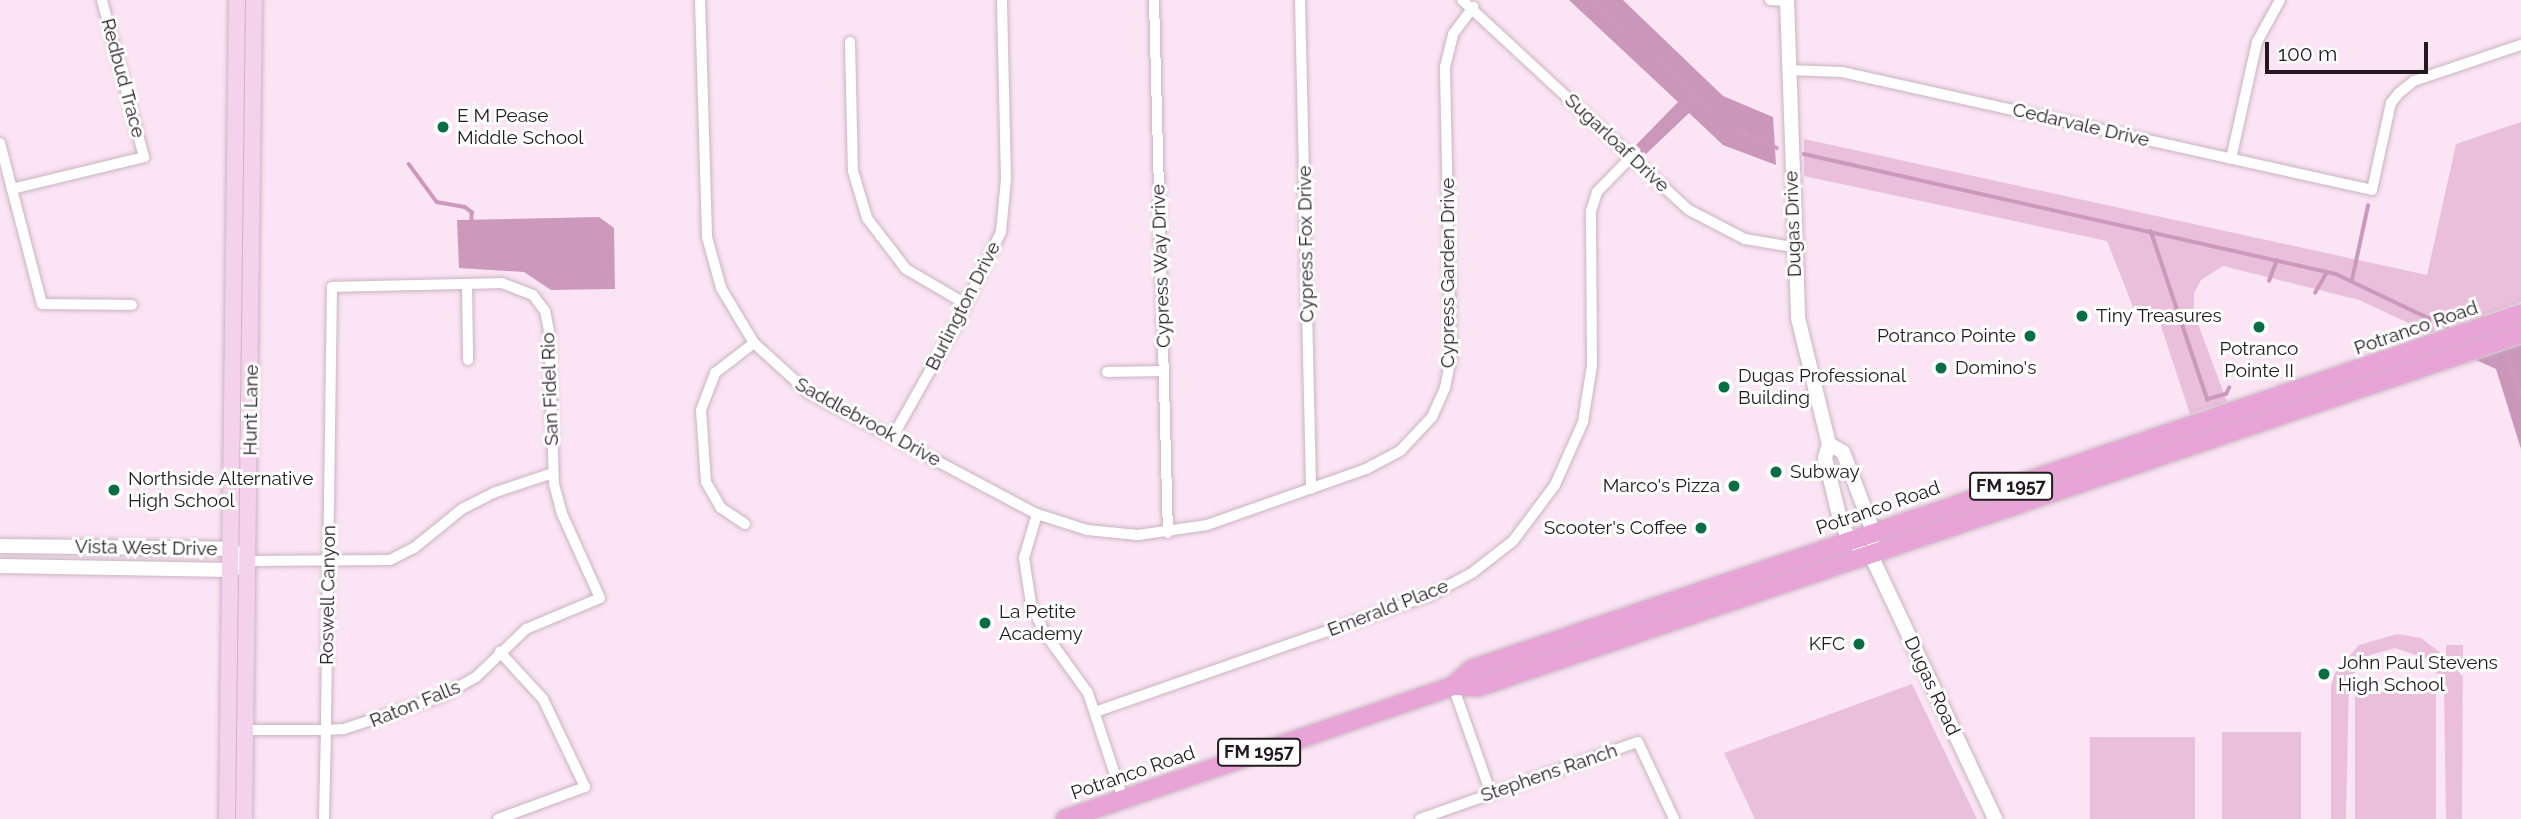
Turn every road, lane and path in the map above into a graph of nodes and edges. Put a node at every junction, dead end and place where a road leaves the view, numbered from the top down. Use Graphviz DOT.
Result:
graph roads {
  1 [pos="102,0"];
  2 [pos="237,0"];
  3 [pos="254,0"];
  4 [pos="700,0"];
  5 [pos="1002,0"];
  6 [pos="1154,0"];
  7 [pos="1300,0"];
  8 [pos="1462,0"];
  9 [pos="1770,0"];
  10 [pos="1787,0"];
  11 [pos="2280,0"];
  12 [pos="1473,7"];
  13 [pos="850,42"];
  14 [pos="2521,45"];
  15 [pos="1788,70"];
  16 [pos="237,124"];
  17 [pos="254,125"];
  18 [pos="0,143"];
  19 [pos="1631,157"];
  20 [pos="2231,159"];
  21 [pos="12,190"];
  22 [pos="1793,247"];
  23 [pos="467,284"];
  24 [pos="331,287"];
  25 [pos="966,304"];
  26 [pos="132,305"];
  27 [pos="2521,314"];
  28 [pos="2521,334"];
  29 [pos="754,343"];
  30 [pos="2415,350"];
  31 [pos="468,359"];
  32 [pos="2421,368"];
  33 [pos="1164,371"];
  34 [pos="1107,372"];
  35 [pos="233,388"];
  36 [pos="251,388"];
  37 [pos="893,436"];
  38 [pos="1829,444"];
  39 [pos="553,473"];
  40 [pos="1311,489"];
  41 [pos="1037,514"];
  42 [pos="745,524"];
  43 [pos="1873,531"];
  44 [pos="1168,533"];
  45 [pos="1849,540"];
  46 [pos="0,546"];
  47 [pos="181,549"];
  48 [pos="231,550"];
  49 [pos="1870,553"];
  50 [pos="249,561"];
  51 [pos="328,561"];
  52 [pos="0,566"];
  53 [pos="180,569"];
  54 [pos="231,570"];
  55 [pos="600,598"];
  56 [pos="500,652"];
  57 [pos="1453,686"];
  58 [pos="1095,712"];
  59 [pos="245,730"];
  60 [pos="326,730"];
  61 [pos="1491,794"];
  62 [pos="1123,799"];
  63 [pos="227,819"];
  64 [pos="244,819"];
  65 [pos="324,819"];
  66 [pos="498,819"];
  67 [pos="1065,819"];
  68 [pos="1420,819"];
  69 [pos="1674,819"];
  70 [pos="1995,819"];
  1 -- 21 [label="street, Redbud Trace"];
  2 -- 16 [label="main road, Hunt Lane"];
  3 -- 17 [label="main road, Hunt Lane"];
  4 -- 29 [label="street, Saddlebrook Drive"];
  5 -- 25 [label="street, Burlington Drive"];
  6 -- 33 [label="street, Cypress Way Drive"];
  7 -- 40 [label="street, Cypress Fox Drive"];
  8 -- 12 [label="street, Sugarloaf Drive"];
  9 -- 10 [label="street"];
  10 -- 15 [label="street, Dugas Drive"];
  11 -- 20 [label="street"];
  12 -- 19 [label="street, Sugarloaf Drive"];
  12 -- 40 [label="street, Cypress Garden Drive"];
  13 -- 25 [label="street"];
  14 -- 20 [label="street, Cedarvale Drive"];
  15 -- 20 [label="street, Cedarvale Drive"];
  15 -- 22 [label="street, Dugas Drive"];
  16 -- 17 [label="main road"];
  16 -- 35 [label="main road, Hunt Lane"];
  17 -- 36 [label="main road, Hunt Lane"];
  18 -- 21 [label="street"];
  19 -- 22 [label="street, Sugarloaf Drive"];
  19 -- 58 [label="street, Emerald Place"];
  21 -- 26 [label="street"];
  22 -- 38 [label="street, Dugas Drive"];
  23 -- 24 [label="street, San Fidel Rio"];
  23 -- 31 [label="street"];
  23 -- 39 [label="street, San Fidel Rio"];
  24 -- 51 [label="street, Roswell Canyon"];
  25 -- 37 [label="street, Burlington Drive"];
  27 -- 30 [label="main road, Potranco Road / FM 1957"];
  28 -- 32 [label="main road, Potranco Road / FM 1957"];
  29 -- 37 [label="street, Saddlebrook Drive"];
  29 -- 42 [label="street"];
  30 -- 32 [label="main road"];
  30 -- 43 [label="main road, Potranco Road / FM 1957"];
  32 -- 49 [label="main road, Potranco Road / FM 1957"];
  33 -- 34 [label="street"];
  33 -- 44 [label="street, Cypress Way Drive"];
  35 -- 36 [label="main road"];
  35 -- 48 [label="main road, Hunt Lane"];
  36 -- 50 [label="main road, Hunt Lane"];
  37 -- 41 [label="street, Saddlebrook Drive"];
  38 -- 43 [label="street, Dugas Drive"];
  38 -- 45 [label="street, Dugas Drive"];
  39 -- 51 [label="street"];
  39 -- 55 [label="street, San Fidel Rio"];
  40 -- 44 [label="street, Cypress Garden Drive"];
  41 -- 44 [label="street, Saddlebrook Drive"];
  41 -- 58 [label="street"];
  43 -- 45 [label="main road, Potranco Road / FM 1957"];
  43 -- 49 [label="street, Dugas Drive"];
  45 -- 49 [label="street"];
  45 -- 57 [label="main road, Potranco Road / FM 1957"];
  46 -- 47 [label="street, Vista West Drive"];
  47 -- 48 [label="street, Vista West Drive"];
  47 -- 53 [label="street"];
  48 -- 50 [label="street, Vista West Drive"];
  48 -- 54 [label="main road, Hunt Lane"];
  49 -- 57 [label="main road, Potranco Road / FM 1957"];
  49 -- 70 [label="street, Dugas Road"];
  50 -- 51 [label="street"];
  50 -- 54 [label="street, Vista West Drive"];
  50 -- 59 [label="main road, Hunt Lane"];
  51 -- 60 [label="street, Roswell Canyon"];
  52 -- 53 [label="street, Vista West Drive"];
  53 -- 54 [label="street, Vista West Drive"];
  54 -- 63 [label="main road, Hunt Lane"];
  55 -- 56 [label="street, Raton Falls"];
  56 -- 60 [label="street, Raton Falls"];
  56 -- 66 [label="street"];
  57 -- 61 [label="street"];
  57 -- 62 [label="main road, Potranco Road / FM 1957"];
  58 -- 62 [label="street"];
  59 -- 60 [label="street, Raton Falls"];
  59 -- 64 [label="main road, Hunt Lane"];
  60 -- 65 [label="street, Roswell Canyon"];
  61 -- 68 [label="street, Stephens Ranch"];
  61 -- 69 [label="street, Stephens Ranch"];
  62 -- 67 [label="main road, Potranco Road / FM 1957"];
}
